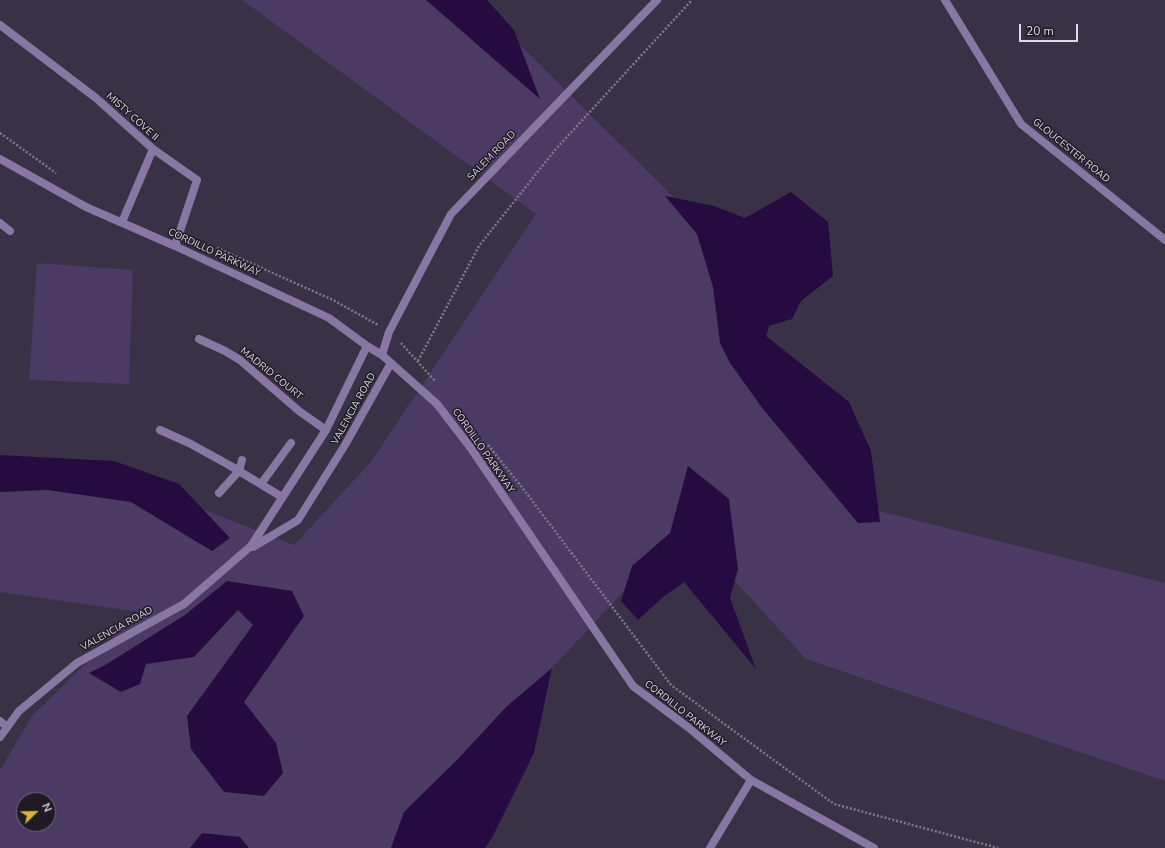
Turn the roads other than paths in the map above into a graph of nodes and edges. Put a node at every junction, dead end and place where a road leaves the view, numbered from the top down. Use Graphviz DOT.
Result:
graph roads {
  1 [pos="657,0"];
  2 [pos="945,0"];
  3 [pos="0,25"];
  4 [pos="152,149"];
  5 [pos="0,159"];
  6 [pos="122,222"];
  7 [pos="0,223"];
  8 [pos="10,231"];
  9 [pos="1165,240"];
  10 [pos="176,246"];
  11 [pos="199,339"];
  12 [pos="367,346"];
  13 [pos="382,355"];
  14 [pos="391,362"];
  15 [pos="160,430"];
  16 [pos="326,430"];
  17 [pos="291,443"];
  18 [pos="242,460"];
  19 [pos="239,471"];
  20 [pos="261,484"];
  21 [pos="220,493"];
  22 [pos="282,498"];
  23 [pos="250,546"];
  24 [pos="0,721"];
  25 [pos="7,727"];
  26 [pos="0,737"];
  27 [pos="750,780"];
  28 [pos="710,848"];
  29 [pos="874,848"];
  1 -- 13 [label="street, SALEM ROAD"];
  2 -- 9 [label="street, GLOUCESTER ROAD"];
  3 -- 4 [label="street, MISTY COVE II"];
  4 -- 6 [label="street"];
  4 -- 10 [label="street, MISTY COVE II"];
  5 -- 6 [label="street, CORDILLO PARKWAY"];
  6 -- 10 [label="street, CORDILLO PARKWAY"];
  7 -- 8 [label="street"];
  10 -- 12 [label="street, CORDILLO PARKWAY"];
  11 -- 16 [label="street, MADRID COURT"];
  12 -- 13 [label="street, CORDILLO PARKWAY"];
  12 -- 16 [label="street, VALENCIA ROAD"];
  13 -- 14 [label="street, CORDILLO PARKWAY"];
  14 -- 23 [label="street, VALENCIA ROAD"];
  14 -- 27 [label="street, CORDILLO PARKWAY"];
  15 -- 19 [label="street"];
  16 -- 22 [label="street, VALENCIA ROAD"];
  17 -- 20 [label="street"];
  18 -- 19 [label="street"];
  19 -- 20 [label="street"];
  19 -- 21 [label="street"];
  20 -- 22 [label="street"];
  22 -- 23 [label="street, VALENCIA ROAD"];
  23 -- 25 [label="street, VALENCIA ROAD"];
  24 -- 25 [label="street"];
  25 -- 26 [label="street, VALENCIA ROAD"];
  27 -- 28 [label="street"];
  27 -- 29 [label="street, CORDILLO PARKWAY"];
}
